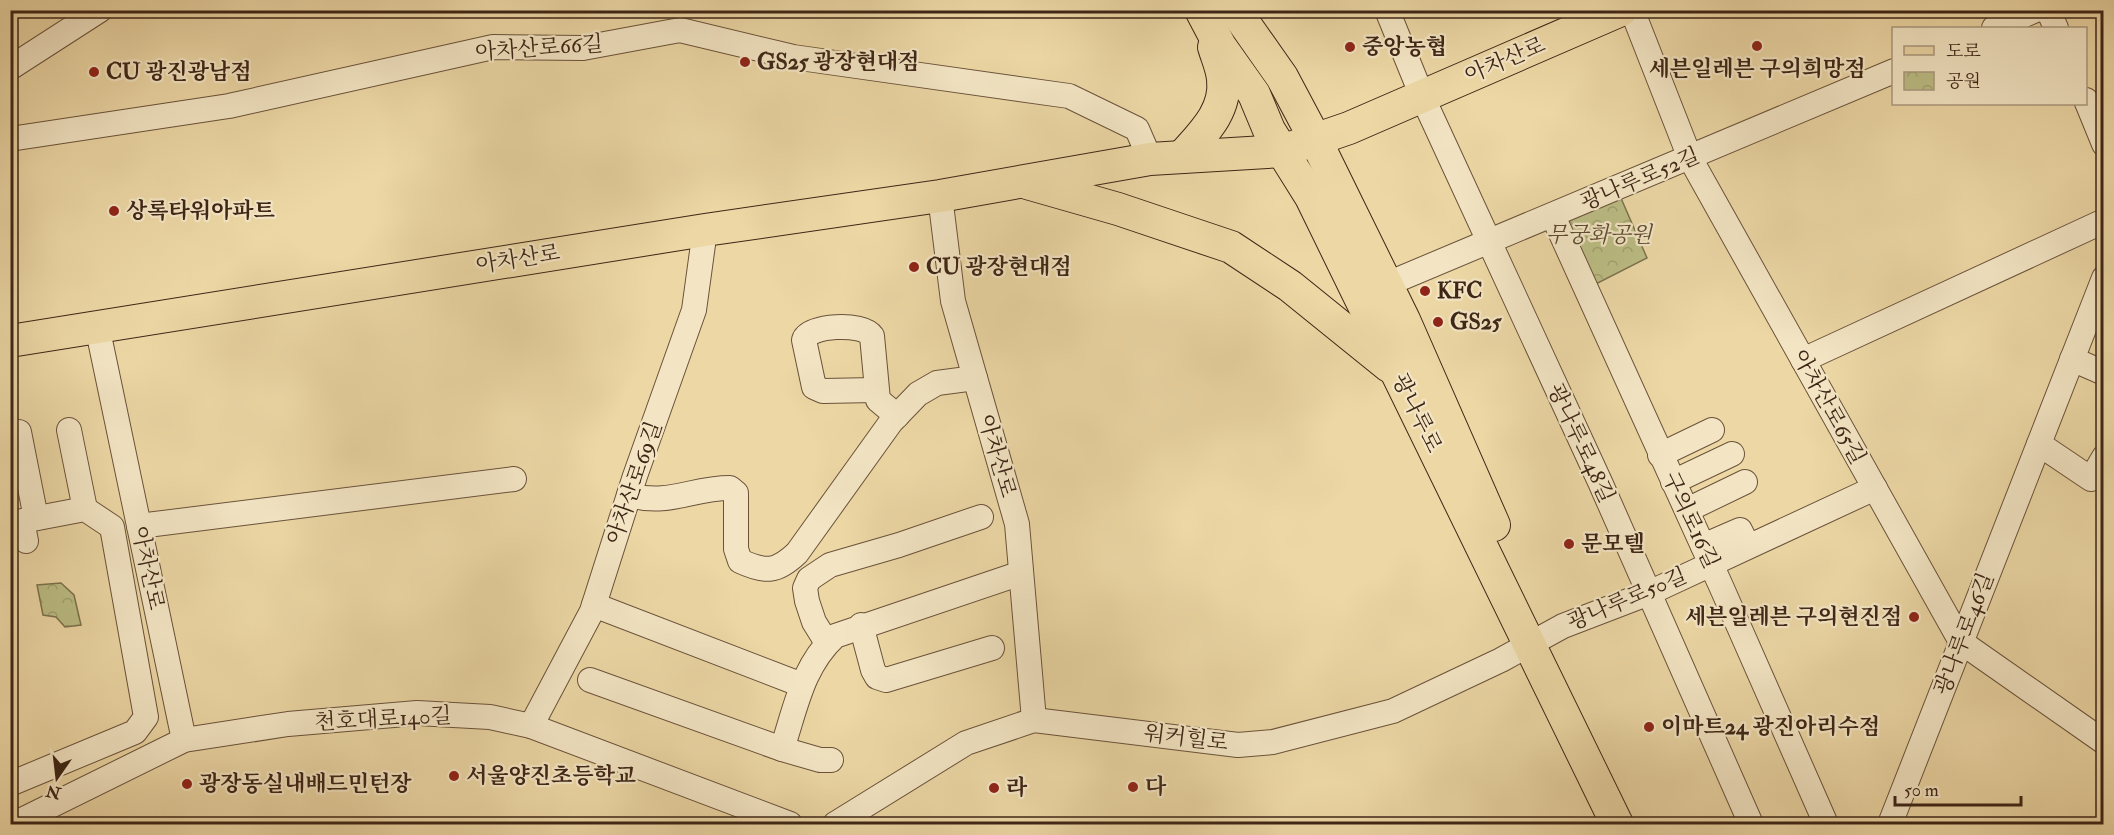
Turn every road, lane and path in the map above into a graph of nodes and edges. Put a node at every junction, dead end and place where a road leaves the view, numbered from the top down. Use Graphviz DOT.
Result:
graph roads {
  1 [pos="100,10"];
  2 [pos="1249,10"];
  3 [pos="1387,10"];
  4 [pos="1621,10"];
  5 [pos="1632,10"];
  6 [pos="2036,10"];
  7 [pos="2048,10"];
  8 [pos="1214,15"];
  9 [pos="1996,27"];
  10 [pos="2056,27"];
  11 [pos="1264,48"];
  12 [pos="10,68"];
  13 [pos="1892,71"];
  14 [pos="1422,96"];
  15 [pos="2087,105"];
  16 [pos="10,139"];
  17 [pos="1316,141"];
  18 [pos="2103,144"];
  19 [pos="1268,153"];
  20 [pos="1182,157"];
  21 [pos="1690,158"];
  22 [pos="1150,159"];
  23 [pos="1017,181"];
  24 [pos="940,196"];
  25 [pos="1553,216"];
  26 [pos="2103,221"];
  27 [pos="705,230"];
  28 [pos="1488,243"];
  29 [pos="2103,278"];
  30 [pos="1385,285"];
  31 [pos="97,326"];
  32 [pos="10,341"];
  33 [pos="2072,359"];
  34 [pos="1803,360"];
  35 [pos="1397,374"];
  36 [pos="2103,374"];
  37 [pos="975,378"];
  38 [pos="875,390"];
  39 [pos="897,416"];
  40 [pos="69,430"];
  41 [pos="1712,430"];
  42 [pos="10,433"];
  43 [pos="2039,444"];
  44 [pos="1732,454"];
  45 [pos="1660,455"];
  46 [pos="2103,457"];
  47 [pos="514,480"];
  48 [pos="1673,482"];
  49 [pos="1744,482"];
  50 [pos="1875,488"];
  51 [pos="629,495"];
  52 [pos="85,509"];
  53 [pos="1687,510"];
  54 [pos="981,517"];
  55 [pos="36,518"];
  56 [pos="140,526"];
  57 [pos="26,541"];
  58 [pos="1707,555"];
  59 [pos="1021,573"];
  60 [pos="1649,594"];
  61 [pos="594,605"];
  62 [pos="861,625"];
  63 [pos="1536,640"];
  64 [pos="1961,642"];
  65 [pos="827,643"];
  66 [pos="992,648"];
  67 [pos="590,680"];
  68 [pos="802,685"];
  69 [pos="1034,720"];
  70 [pos="531,726"];
  71 [pos="184,740"];
  72 [pos="2103,742"];
  73 [pos="782,749"];
  74 [pos="831,760"];
  75 [pos="10,784"];
  76 [pos="14,825"];
  77 [pos="790,825"];
  78 [pos="835,825"];
  79 [pos="1617,825"];
  80 [pos="1635,825"];
  81 [pos="1751,825"];
  82 [pos="1826,825"];
  83 [pos="1890,825"];
  1 -- 12 [label="street"];
  2 -- 11 [label="street"];
  3 -- 14 [label="street"];
  4 -- 14 [label="main road, 아차산로"];
  5 -- 21 [label="street, 아차산로65길"];
  6 -- 9 [label="street"];
  7 -- 10 [label="street"];
  8 -- 11 [label="main road, 광나루로"];
  8 -- 19 [label="main road, 광나루로"];
  8 -- 20 [label="main road"];
  11 -- 17 [label="main road, 광나루로"];
  13 -- 21 [label="street, 광나루로52길"];
  14 -- 17 [label="main road, 아차산로"];
  14 -- 28 [label="street, 광나루로48길"];
  15 -- 18 [label="street"];
  16 -- 22 [label="street, 아차산로66길"];
  17 -- 19 [label="main road, 아차산로"];
  17 -- 30 [label="main road, 광나루로"];
  19 -- 20 [label="main road, 아차산로"];
  19 -- 35 [label="main road, 광나루로"];
  20 -- 22 [label="main road, 아차산로"];
  21 -- 25 [label="street, 광나루로52길"];
  21 -- 34 [label="street, 아차산로65길"];
  22 -- 23 [label="main road, 아차산로"];
  23 -- 24 [label="main road, 아차산로"];
  23 -- 35 [label="main road"];
  24 -- 27 [label="main road, 아차산로"];
  24 -- 37 [label="street, 아차산로"];
  25 -- 28 [label="street, 광나루로52길"];
  25 -- 45 [label="street, 구의로16길"];
  26 -- 34 [label="street"];
  27 -- 31 [label="main road, 아차산로"];
  27 -- 51 [label="street, 아차산로69길"];
  28 -- 30 [label="street, 광나루로52길"];
  28 -- 60 [label="street, 광나루로48길"];
  29 -- 33 [label="street, 광나루로46길"];
  30 -- 63 [label="main road, 광나루로"];
  31 -- 32 [label="main road, 아차산로"];
  31 -- 56 [label="street, 아차산로"];
  33 -- 36 [label="street"];
  33 -- 43 [label="street, 광나루로46길"];
  34 -- 50 [label="street, 아차산로65길"];
  35 -- 63 [label="main road, 광나루로"];
  37 -- 39 [label="street"];
  37 -- 59 [label="street, 아차산로"];
  38 -- 39 [label="street"];
  39 -- 51 [label="street"];
  40 -- 52 [label="street"];
  41 -- 45 [label="street"];
  42 -- 55 [label="street"];
  43 -- 46 [label="street"];
  43 -- 64 [label="street, 광나루로46길"];
  44 -- 48 [label="street"];
  45 -- 48 [label="street, 구의로16길"];
  47 -- 56 [label="street"];
  48 -- 53 [label="street, 구의로16길"];
  49 -- 53 [label="street"];
  50 -- 58 [label="street, 광나루로50길"];
  50 -- 64 [label="street, 아차산로65길"];
  51 -- 61 [label="street, 아차산로69길"];
  52 -- 55 [label="street"];
  52 -- 75 [label="street"];
  53 -- 58 [label="street, 구의로16길"];
  54 -- 65 [label="street"];
  55 -- 57 [label="street"];
  56 -- 71 [label="street, 아차산로"];
  58 -- 60 [label="street, 광나루로50길"];
  58 -- 82 [label="street, 구의로16길"];
  59 -- 62 [label="street"];
  59 -- 69 [label="street, 아차산로"];
  60 -- 63 [label="street, 광나루로50길"];
  60 -- 81 [label="street, 광나루로48길"];
  61 -- 68 [label="street"];
  61 -- 70 [label="street, 아차산로69길"];
  62 -- 65 [label="street"];
  62 -- 66 [label="street"];
  63 -- 69 [label="street, 워커힐로"];
  63 -- 79 [label="main road, 광나루로"];
  63 -- 80 [label="main road, 광나루로"];
  64 -- 72 [label="street, 아차산로65길"];
  64 -- 83 [label="street, 광나루로46길"];
  65 -- 68 [label="street"];
  67 -- 73 [label="street"];
  68 -- 73 [label="street"];
  69 -- 78 [label="street, 워커힐로"];
  70 -- 71 [label="street, 천호대로140길"];
  70 -- 77 [label="street, 천호대로140길"];
  71 -- 76 [label="street, 천호대로140길"];
  73 -- 74 [label="street"];
}
